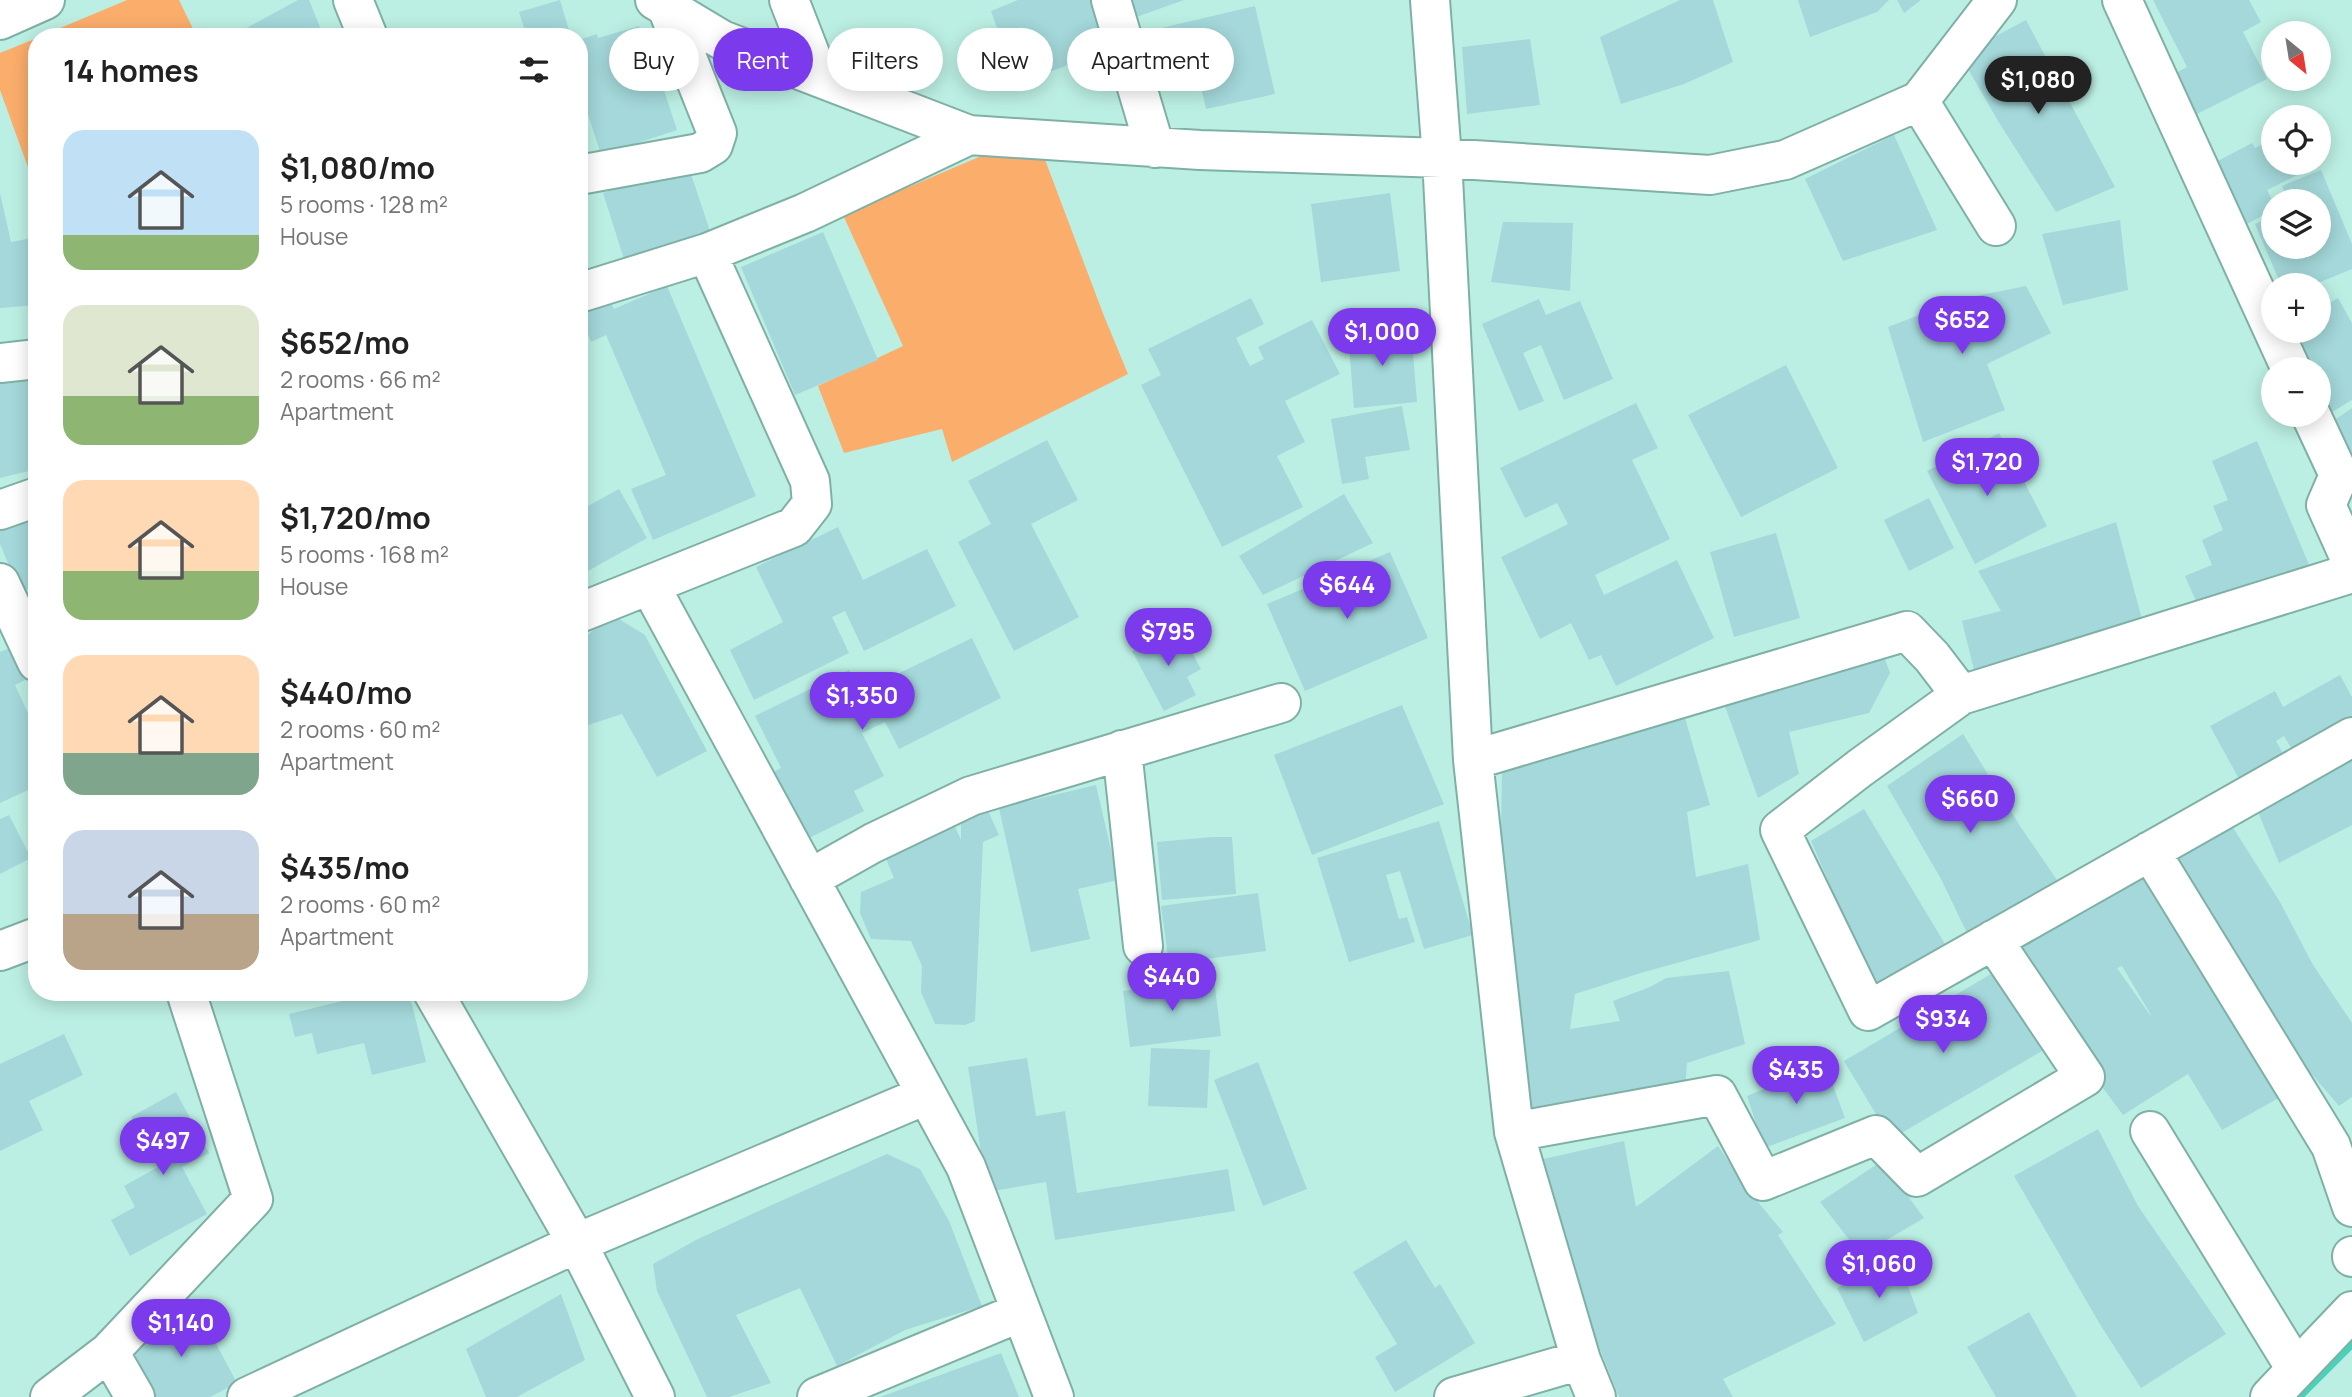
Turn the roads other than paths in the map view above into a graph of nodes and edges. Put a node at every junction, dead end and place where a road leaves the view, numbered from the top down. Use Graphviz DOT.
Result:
graph roads {
  1 [pos="45,0"];
  2 [pos="353,0"];
  3 [pos="789,0"];
  4 [pos="1111,0"];
  5 [pos="1430,0"];
  6 [pos="1997,0"];
  7 [pos="2122,0"];
  8 [pos="662,2"];
  9 [pos="0,20"];
  10 [pos="364,28"];
  11 [pos="819,77"];
  12 [pos="1919,101"];
  13 [pos="969,135"];
  14 [pos="1155,148"];
  15 [pos="1442,158"];
  16 [pos="588,174"];
  17 [pos="1996,226"];
  18 [pos="707,253"];
  19 [pos="588,290"];
  20 [pos="2286,357"];
  21 [pos="28,360"];
  22 [pos="0,362"];
  23 [pos="2317,427"];
  24 [pos="28,500"];
  25 [pos="0,510"];
  26 [pos="2352,563"];
  27 [pos="2352,573"];
  28 [pos="0,583"];
  29 [pos="650,586"];
  30 [pos="588,610"];
  31 [pos="28,643"];
  32 [pos="1961,695"];
  33 [pos="1281,703"];
  34 [pos="2352,737"];
  35 [pos="1122,750"];
  36 [pos="1473,760"];
  37 [pos="2150,851"];
  38 [pos="809,879"];
  39 [pos="28,940"];
  40 [pos="1993,940"];
  41 [pos="1143,946"];
  42 [pos="0,951"];
  43 [pos="189,1001"];
  44 [pos="438,1001"];
  45 [pos="926,1095"];
  46 [pos="2150,1131"];
  47 [pos="1514,1132"];
  48 [pos="2352,1207"];
  49 [pos="577,1243"];
  50 [pos="2352,1311"];
  51 [pos="1021,1312"];
  52 [pos="109,1352"];
  53 [pos="1581,1360"];
  54 [pos="2297,1368"];
  55 [pos="50,1397"];
  56 [pos="135,1397"];
  57 [pos="247,1397"];
  58 [pos="655,1397"];
  59 [pos="817,1397"];
  60 [pos="1054,1397"];
  61 [pos="1454,1397"];
  62 [pos="1596,1397"];
  63 [pos="2270,1397"];
  1 -- 9 [label="street"];
  2 -- 10 [label="street"];
  3 -- 11 [label="street"];
  4 -- 14 [label="street"];
  5 -- 15 [label="street"];
  6 -- 12 [label="street"];
  7 -- 20 [label="street"];
  8 -- 11 [label="street"];
  8 -- 16 [label="street"];
  11 -- 13 [label="street"];
  12 -- 15 [label="street"];
  12 -- 17 [label="street"];
  13 -- 14 [label="street"];
  13 -- 18 [label="street"];
  14 -- 15 [label="street"];
  15 -- 36 [label="street"];
  18 -- 19 [label="street"];
  18 -- 29 [label="street"];
  21 -- 22 [label="street"];
  23 -- 26 [label="street"];
  24 -- 25 [label="street"];
  27 -- 32 [label="street"];
  28 -- 31 [label="street"];
  29 -- 30 [label="street"];
  29 -- 38 [label="street"];
  32 -- 36 [label="street"];
  32 -- 40 [label="street"];
  33 -- 35 [label="street"];
  34 -- 37 [label="street"];
  35 -- 38 [label="street"];
  35 -- 41 [label="street"];
  36 -- 47 [label="street"];
  37 -- 40 [label="street"];
  37 -- 48 [label="street"];
  38 -- 45 [label="street"];
  39 -- 42 [label="street"];
  40 -- 47 [label="street"];
  43 -- 52 [label="street"];
  44 -- 49 [label="street"];
  45 -- 49 [label="street"];
  45 -- 51 [label="street"];
  46 -- 54 [label="street"];
  47 -- 53 [label="street"];
  49 -- 57 [label="street"];
  49 -- 58 [label="street"];
  50 -- 54 [label="street"];
  51 -- 59 [label="street"];
  51 -- 60 [label="street"];
  52 -- 55 [label="street"];
  52 -- 56 [label="street"];
  53 -- 61 [label="street"];
  53 -- 62 [label="street"];
  54 -- 63 [label="street"];
}
